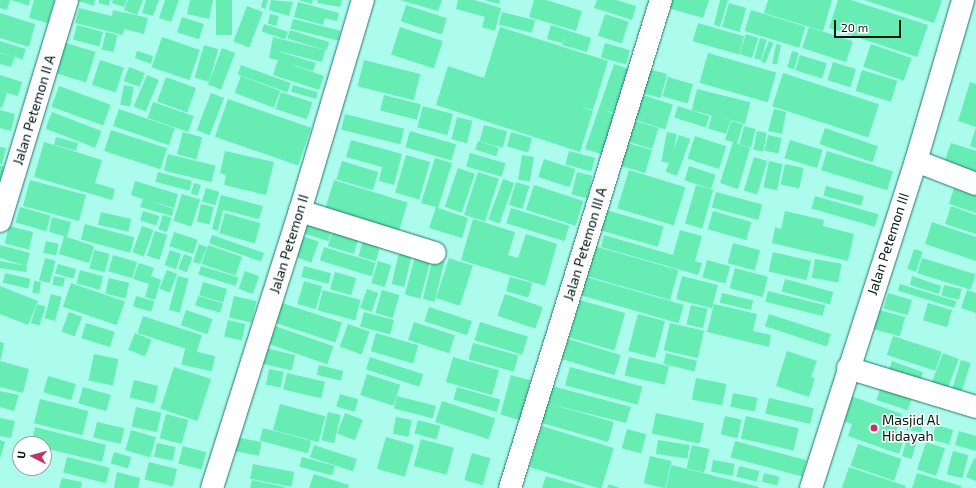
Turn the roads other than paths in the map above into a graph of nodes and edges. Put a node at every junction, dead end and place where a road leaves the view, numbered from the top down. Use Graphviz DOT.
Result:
graph roads {
  1 [pos="67,0"];
  2 [pos="363,0"];
  3 [pos="661,0"];
  4 [pos="963,0"];
  5 [pos="916,161"];
  6 [pos="976,184"];
  7 [pos="300,211"];
  8 [pos="0,221"];
  9 [pos="435,253"];
  10 [pos="848,368"];
  11 [pos="976,407"];
  12 [pos="212,488"];
  13 [pos="510,488"];
  14 [pos="811,488"];
  1 -- 8 [label="street, Jalan Petemon II A"];
  2 -- 7 [label="street, Jalan Petemon II"];
  3 -- 13 [label="street, Jalan Petemon III A"];
  4 -- 5 [label="street, Jalan Petemon III"];
  5 -- 6 [label="street"];
  5 -- 10 [label="street, Jalan Petemon III"];
  7 -- 9 [label="street"];
  7 -- 12 [label="street, Jalan Petemon II"];
  10 -- 11 [label="street"];
  10 -- 14 [label="street, Jalan Petemon III"];
}
